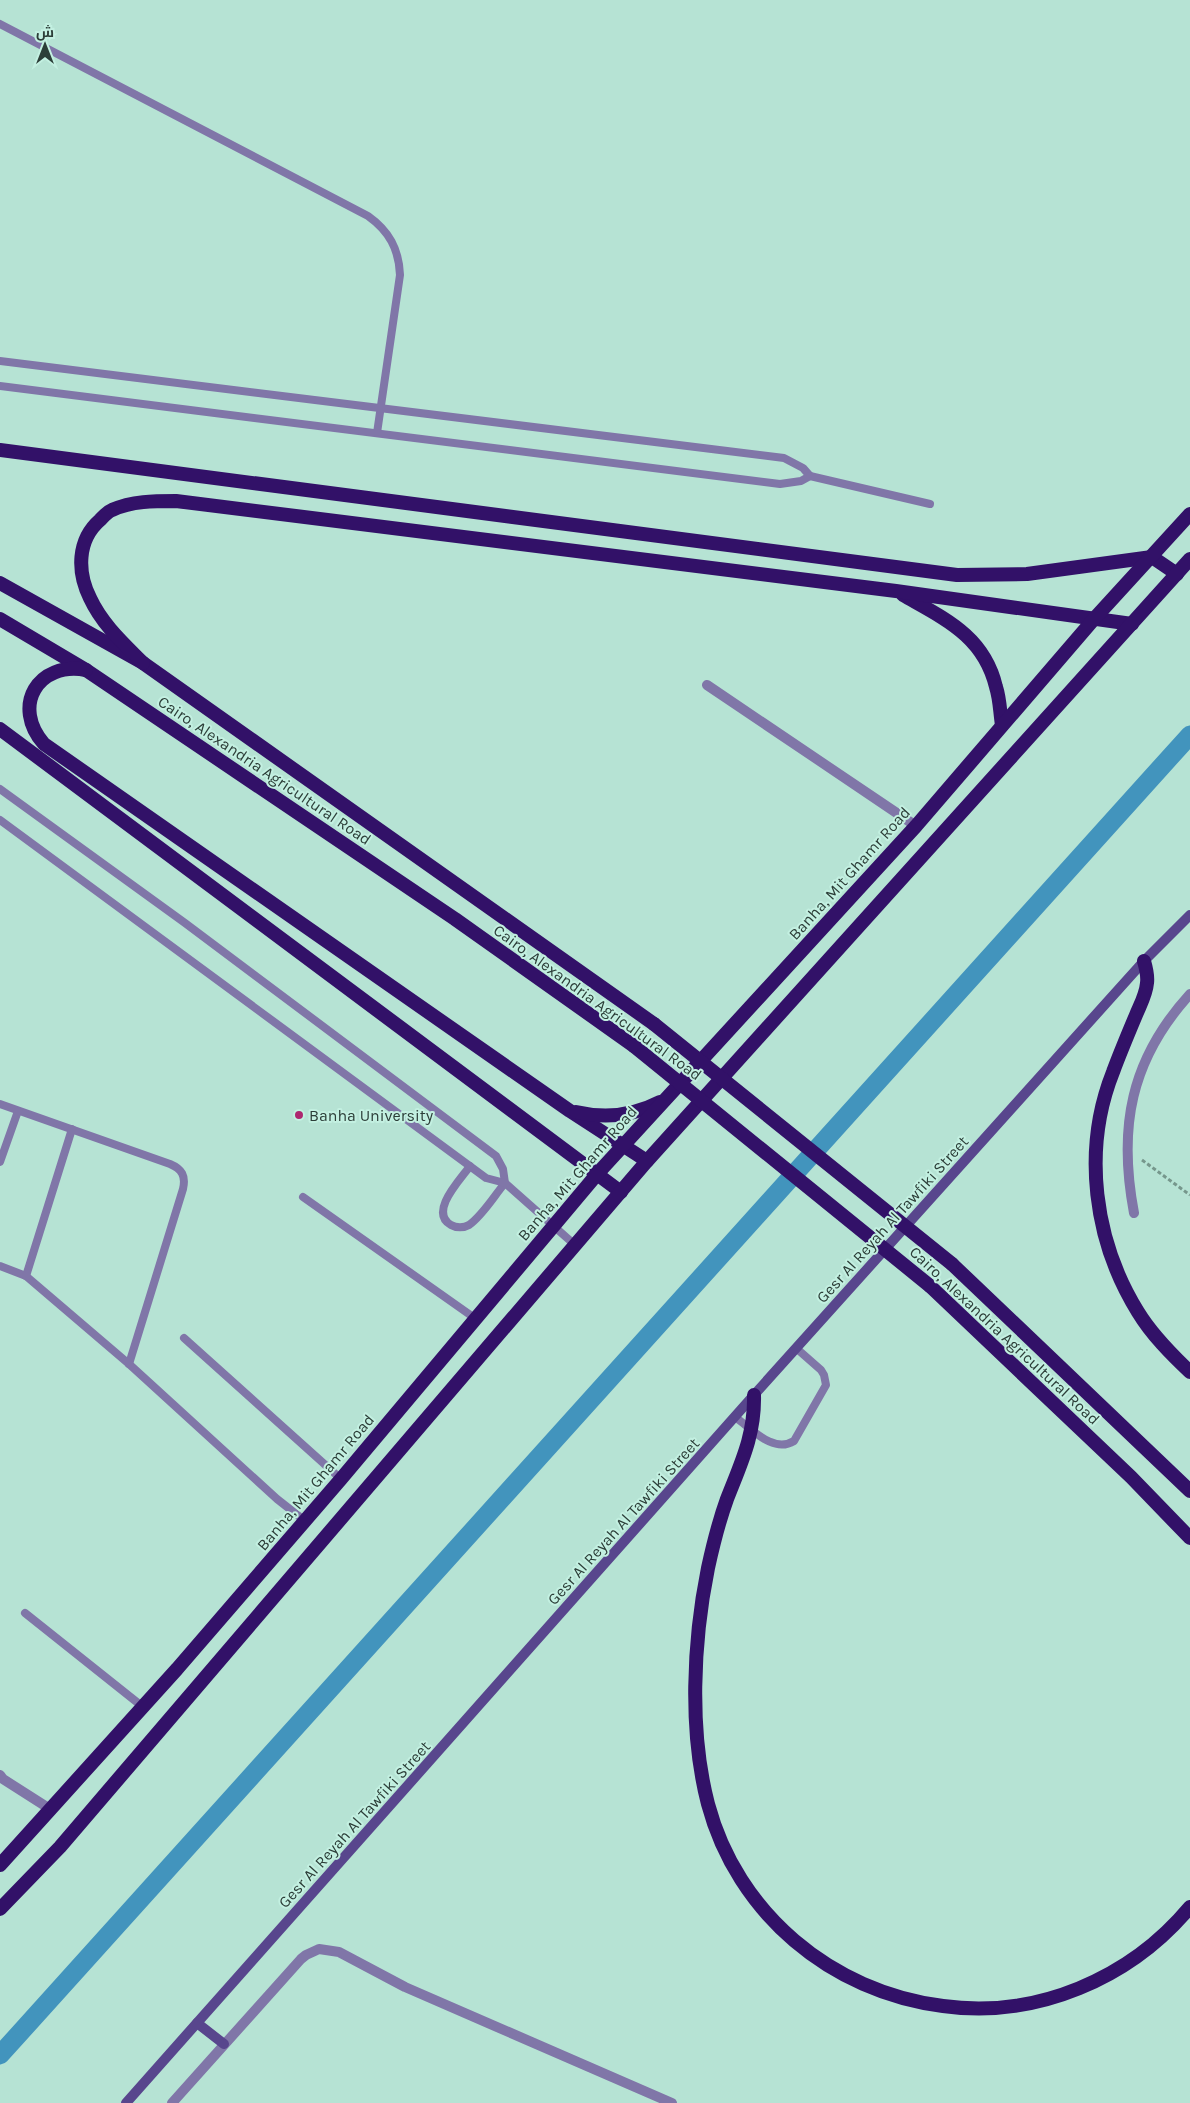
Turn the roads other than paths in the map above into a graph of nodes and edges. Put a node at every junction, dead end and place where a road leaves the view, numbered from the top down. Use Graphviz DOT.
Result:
graph roads {
  1 [pos="0,24"];
  2 [pos="0,361"];
  3 [pos="0,386"];
  4 [pos="381,408"];
  5 [pos="377,434"];
  6 [pos="0,450"];
  7 [pos="810,476"];
  8 [pos="930,504"];
  9 [pos="1190,514"];
  10 [pos="1152,556"];
  11 [pos="1190,559"];
  12 [pos="1177,574"];
  13 [pos="0,582"];
  14 [pos="896,591"];
  15 [pos="1094,619"];
  16 [pos="0,620"];
  17 [pos="1132,624"];
  18 [pos="143,663"];
  19 [pos="86,670"];
  20 [pos="707,685"];
  21 [pos="1002,725"];
  22 [pos="0,729"];
  23 [pos="0,789"];
  24 [pos="0,820"];
  25 [pos="916,826"];
  26 [pos="1190,915"];
  27 [pos="1144,961"];
  28 [pos="1190,994"];
  29 [pos="665,1100"];
  30 [pos="0,1104"];
  31 [pos="18,1111"];
  32 [pos="570,1111"];
  33 [pos="72,1129"];
  34 [pos="623,1145"];
  35 [pos="647,1161"];
  36 [pos="0,1162"];
  37 [pos="470,1166"];
  38 [pos="598,1173"];
  39 [pos="505,1184"];
  40 [pos="621,1192"];
  41 [pos="303,1197"];
  42 [pos="1134,1213"];
  43 [pos="553,1226"];
  44 [pos="575,1245"];
  45 [pos="0,1266"];
  46 [pos="26,1276"];
  47 [pos="476,1319"];
  48 [pos="184,1338"];
  49 [pos="796,1348"];
  50 [pos="129,1364"];
  51 [pos="1190,1372"];
  52 [pos="754,1395"];
  53 [pos="735,1417"];
  54 [pos="752,1429"];
  55 [pos="341,1479"];
  56 [pos="1190,1491"];
  57 [pos="305,1521"];
  58 [pos="1189,1538"];
  59 [pos="25,1613"];
  60 [pos="143,1707"];
  61 [pos="1,1778"];
  62 [pos="50,1809"];
  63 [pos="0,1865"];
  64 [pos="1190,1908"];
  65 [pos="0,1909"];
  66 [pos="197,2023"];
  67 [pos="224,2044"];
  68 [pos="126,2103"];
  69 [pos="172,2103"];
  70 [pos="672,2103"];
  1 -- 4 [label="lane"];
  2 -- 4 [label="lane"];
  3 -- 5 [label="lane"];
  4 -- 5 [label="lane"];
  4 -- 7 [label="lane"];
  5 -- 7 [label="lane"];
  6 -- 10 [label="highway"];
  7 -- 8 [label="lane"];
  9 -- 10 [label="highway, Banha, Mit Ghamr Road"];
  10 -- 12 [label="highway"];
  10 -- 15 [label="highway, Banha, Mit Ghamr Road"];
  11 -- 12 [label="highway"];
  12 -- 17 [label="highway"];
  13 -- 18 [label="highway, Cairo, Alexandria Agricultural Road"];
  14 -- 15 [label="highway"];
  14 -- 18 [label="highway"];
  14 -- 21 [label="highway"];
  15 -- 17 [label="highway"];
  15 -- 21 [label="highway, Banha, Mit Ghamr Road"];
  16 -- 19 [label="highway, Cairo, Alexandria Agricultural Road"];
  17 -- 35 [label="highway"];
  18 -- 56 [label="highway, Cairo, Alexandria Agricultural Road, bridge"];
  19 -- 32 [label="highway"];
  19 -- 58 [label="highway, Cairo, Alexandria Agricultural Road, bridge"];
  20 -- 25 [label="street"];
  21 -- 25 [label="highway, Banha, Mit Ghamr Road"];
  22 -- 38 [label="highway"];
  23 -- 39 [label="lane"];
  24 -- 37 [label="lane"];
  25 -- 29 [label="highway, Banha, Mit Ghamr Road"];
  26 -- 27 [label="main road, Gesr Al Reyah Al Tawfiki Street"];
  27 -- 49 [label="main road, Gesr Al Reyah Al Tawfiki Street"];
  27 -- 51 [label="highway"];
  28 -- 42 [label="street"];
  29 -- 32 [label="highway"];
  29 -- 34 [label="highway, Banha, Mit Ghamr Road"];
  30 -- 31 [label="lane"];
  31 -- 33 [label="lane"];
  31 -- 36 [label="lane"];
  32 -- 34 [label="highway"];
  33 -- 46 [label="lane"];
  33 -- 50 [label="lane"];
  34 -- 35 [label="highway"];
  34 -- 38 [label="highway, Banha, Mit Ghamr Road"];
  35 -- 40 [label="highway"];
  37 -- 39 [label="lane"];
  37 -- 39 [label="lane"];
  38 -- 40 [label="highway"];
  38 -- 43 [label="highway, Banha, Mit Ghamr Road"];
  39 -- 43 [label="lane"];
  40 -- 44 [label="highway"];
  41 -- 47 [label="lane"];
  43 -- 44 [label="lane"];
  43 -- 47 [label="highway, Banha, Mit Ghamr Road"];
  44 -- 65 [label="highway"];
  45 -- 46 [label="lane"];
  46 -- 50 [label="lane"];
  47 -- 55 [label="highway, Banha, Mit Ghamr Road"];
  48 -- 55 [label="lane"];
  49 -- 52 [label="main road, Gesr Al Reyah Al Tawfiki Street"];
  49 -- 54 [label="lane"];
  50 -- 57 [label="lane"];
  52 -- 53 [label="main road, Gesr Al Reyah Al Tawfiki Street"];
  52 -- 54 [label="highway"];
  53 -- 54 [label="lane"];
  53 -- 66 [label="main road, Gesr Al Reyah Al Tawfiki Street"];
  54 -- 64 [label="highway"];
  55 -- 57 [label="highway, Banha, Mit Ghamr Road"];
  57 -- 60 [label="highway, Banha, Mit Ghamr Road"];
  59 -- 60 [label="lane"];
  60 -- 62 [label="highway, Banha, Mit Ghamr Road"];
  61 -- 62 [label="street"];
  62 -- 63 [label="highway, Banha, Mit Ghamr Road"];
  66 -- 67 [label="main road"];
  66 -- 68 [label="main road, Gesr Al Reyah Al Tawfiki Street"];
  67 -- 69 [label="street"];
  67 -- 70 [label="street"];
}
